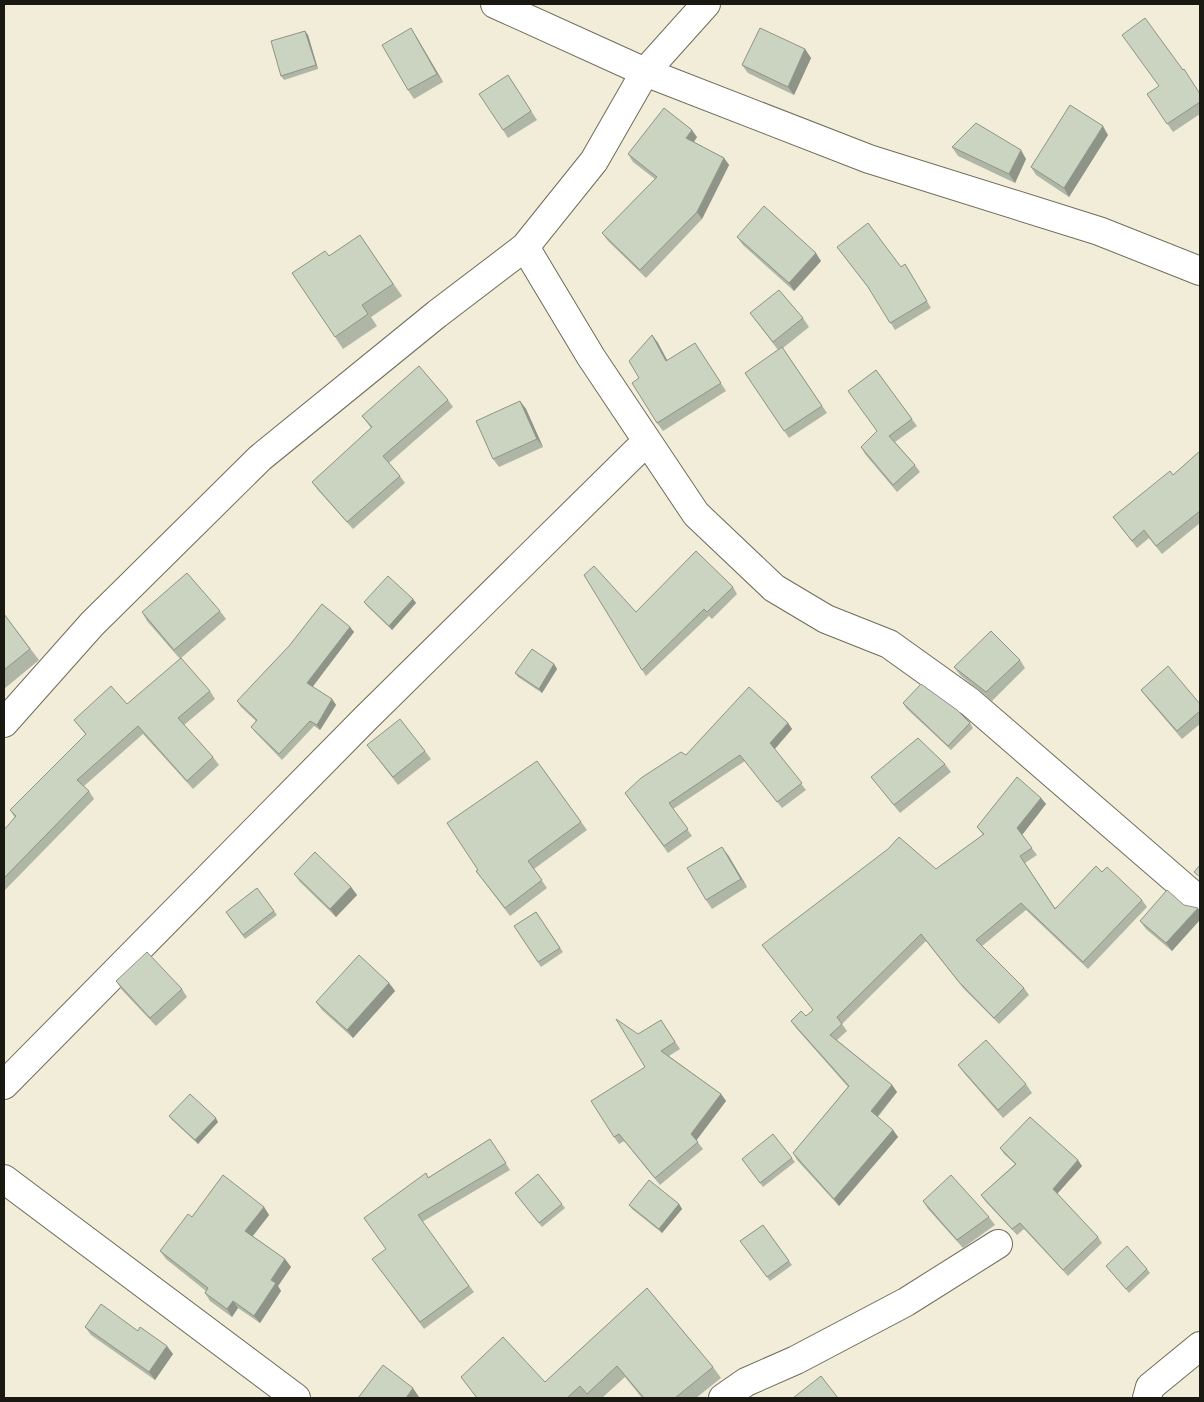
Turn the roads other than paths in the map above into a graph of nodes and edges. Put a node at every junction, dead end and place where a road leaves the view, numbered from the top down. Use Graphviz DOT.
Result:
graph roads {
  1 [pos="495,4"];
  2 [pos="706,4"];
  3 [pos="646,72"];
  4 [pos="526,247"];
  5 [pos="1200,271"];
  6 [pos="647,441"];
  7 [pos="4,723"];
  8 [pos="1200,902"];
  9 [pos="4,1085"];
  10 [pos="4,1179"];
  11 [pos="998,1244"];
  12 [pos="1200,1346"];
  13 [pos="296,1398"];
  14 [pos="723,1398"];
  15 [pos="1147,1398"];
  1 -- 3 [label="street"];
  2 -- 3 [label="street"];
  3 -- 4 [label="street"];
  3 -- 5 [label="street"];
  4 -- 6 [label="street"];
  4 -- 7 [label="street"];
  6 -- 8 [label="street"];
  6 -- 9 [label="street"];
  10 -- 13 [label="street"];
  11 -- 14 [label="street"];
  12 -- 15 [label="street"];
}
